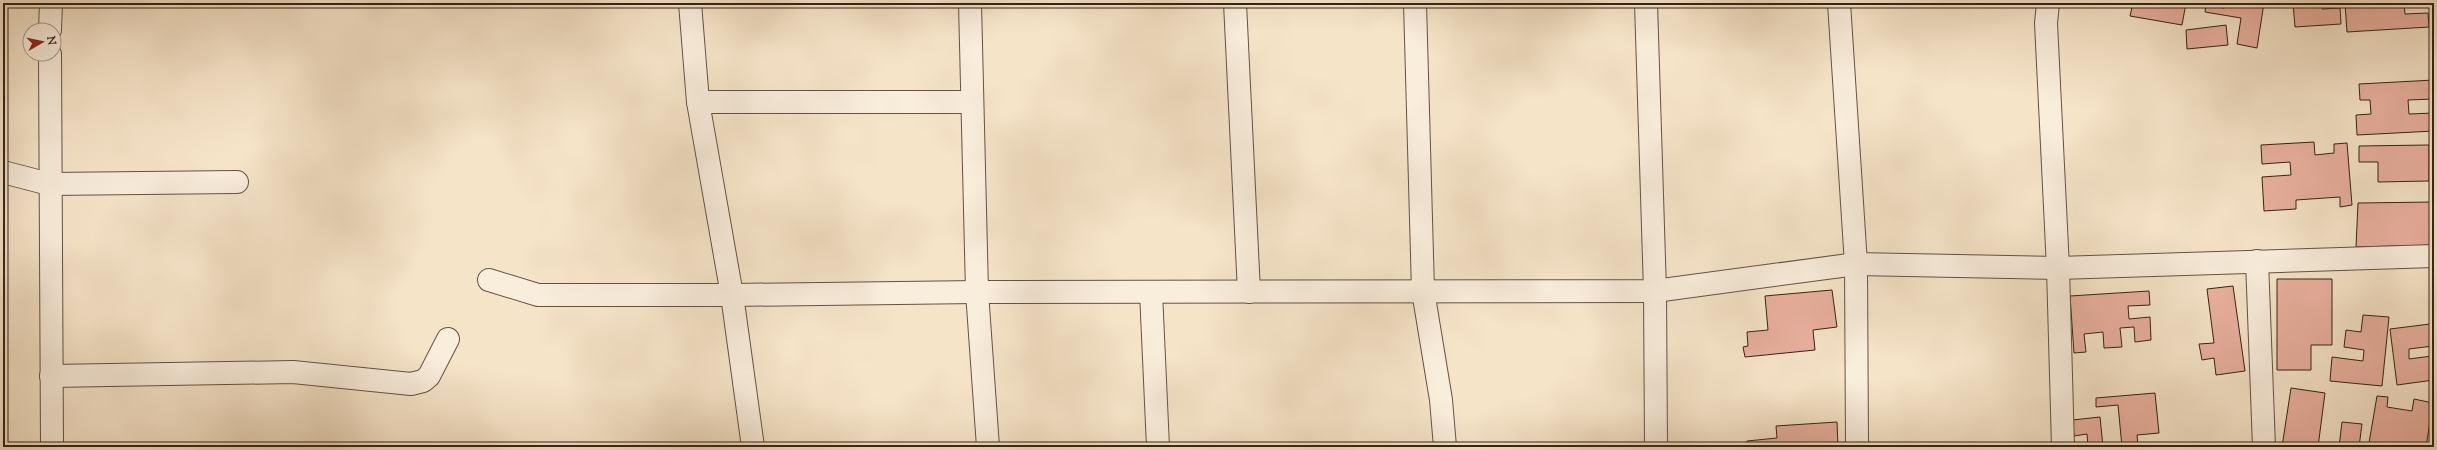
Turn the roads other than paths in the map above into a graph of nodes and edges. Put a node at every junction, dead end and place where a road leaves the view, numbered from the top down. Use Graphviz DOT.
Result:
graph roads {
  1 [pos="51,3"];
  2 [pos="690,3"];
  3 [pos="970,3"];
  4 [pos="1235,3"];
  5 [pos="1415,3"];
  6 [pos="1646,3"];
  7 [pos="1839,3"];
  8 [pos="2048,3"];
  9 [pos="50,22"];
  10 [pos="50,62"];
  11 [pos="698,102"];
  12 [pos="972,102"];
  13 [pos="3,172"];
  14 [pos="237,182"];
  15 [pos="49,184"];
  16 [pos="2434,256"];
  17 [pos="2257,262"];
  18 [pos="1856,264"];
  19 [pos="2058,268"];
  20 [pos="489,280"];
  21 [pos="1423,291"];
  22 [pos="1655,291"];
  23 [pos="977,292"];
  24 [pos="1151,292"];
  25 [pos="1249,292"];
  26 [pos="732,295"];
  27 [pos="448,339"];
  28 [pos="51,376"];
  29 [pos="52,447"];
  30 [pos="753,447"];
  31 [pos="988,447"];
  32 [pos="1158,447"];
  33 [pos="1445,447"];
  34 [pos="1656,447"];
  35 [pos="1857,447"];
  36 [pos="2063,447"];
  37 [pos="2264,447"];
  1 -- 9 [label="street"];
  2 -- 11 [label="street"];
  3 -- 12 [label="street"];
  4 -- 25 [label="street"];
  5 -- 21 [label="street"];
  6 -- 22 [label="street"];
  7 -- 18 [label="street"];
  8 -- 19 [label="street"];
  10 -- 15 [label="street"];
  11 -- 12 [label="street"];
  11 -- 26 [label="street"];
  12 -- 23 [label="street"];
  13 -- 15 [label="street"];
  14 -- 15 [label="street"];
  15 -- 28 [label="street"];
  16 -- 17 [label="street"];
  17 -- 19 [label="street"];
  17 -- 37 [label="street"];
  18 -- 19 [label="street"];
  18 -- 22 [label="street"];
  18 -- 35 [label="street"];
  19 -- 36 [label="street"];
  20 -- 26 [label="street"];
  21 -- 22 [label="street"];
  21 -- 25 [label="street"];
  21 -- 33 [label="street"];
  22 -- 34 [label="street"];
  23 -- 24 [label="street"];
  23 -- 26 [label="street"];
  23 -- 31 [label="street"];
  24 -- 25 [label="street"];
  24 -- 32 [label="street"];
  26 -- 30 [label="street"];
  27 -- 28 [label="street"];
  28 -- 29 [label="street"];
}
